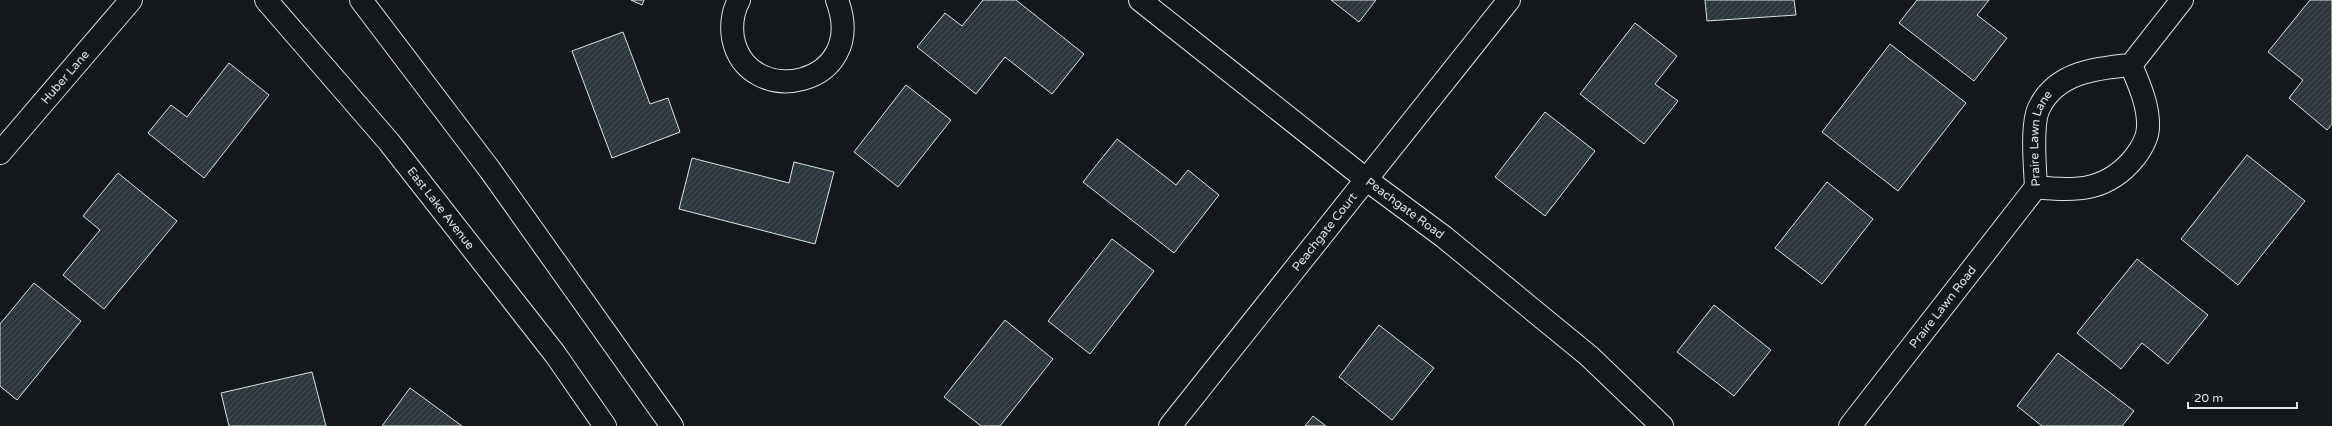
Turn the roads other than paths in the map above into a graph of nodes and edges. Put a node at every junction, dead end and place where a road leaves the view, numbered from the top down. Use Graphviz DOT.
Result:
graph roads {
  1 [pos="131,0"];
  2 [pos="266,0"];
  3 [pos="360,0"];
  4 [pos="739,0"];
  5 [pos="837,0"];
  6 [pos="1140,0"];
  7 [pos="1508,0"];
  8 [pos="2182,0"];
  9 [pos="2131,65"];
  10 [pos="0,153"];
  11 [pos="1367,180"];
  12 [pos="2036,187"];
  13 [pos="605,426"];
  14 [pos="672,426"];
  15 [pos="1170,426"];
  16 [pos="1662,426"];
  17 [pos="1850,426"];
  1 -- 10 [label="street, Huber Lane"];
  2 -- 13 [label="street, East Lake Avenue"];
  3 -- 14 [label="street"];
  4 -- 5 [label="street"];
  6 -- 11 [label="street, Peachgate Road"];
  7 -- 11 [label="street, Peachgate Court"];
  8 -- 9 [label="street"];
  9 -- 12 [label="street, Praire Lawn Lane"];
  9 -- 12 [label="street, Praire Lawn Lane"];
  11 -- 15 [label="street, Peachgate Court"];
  11 -- 16 [label="street, Peachgate Road"];
  12 -- 17 [label="street, Praire Lawn Road"];
}
